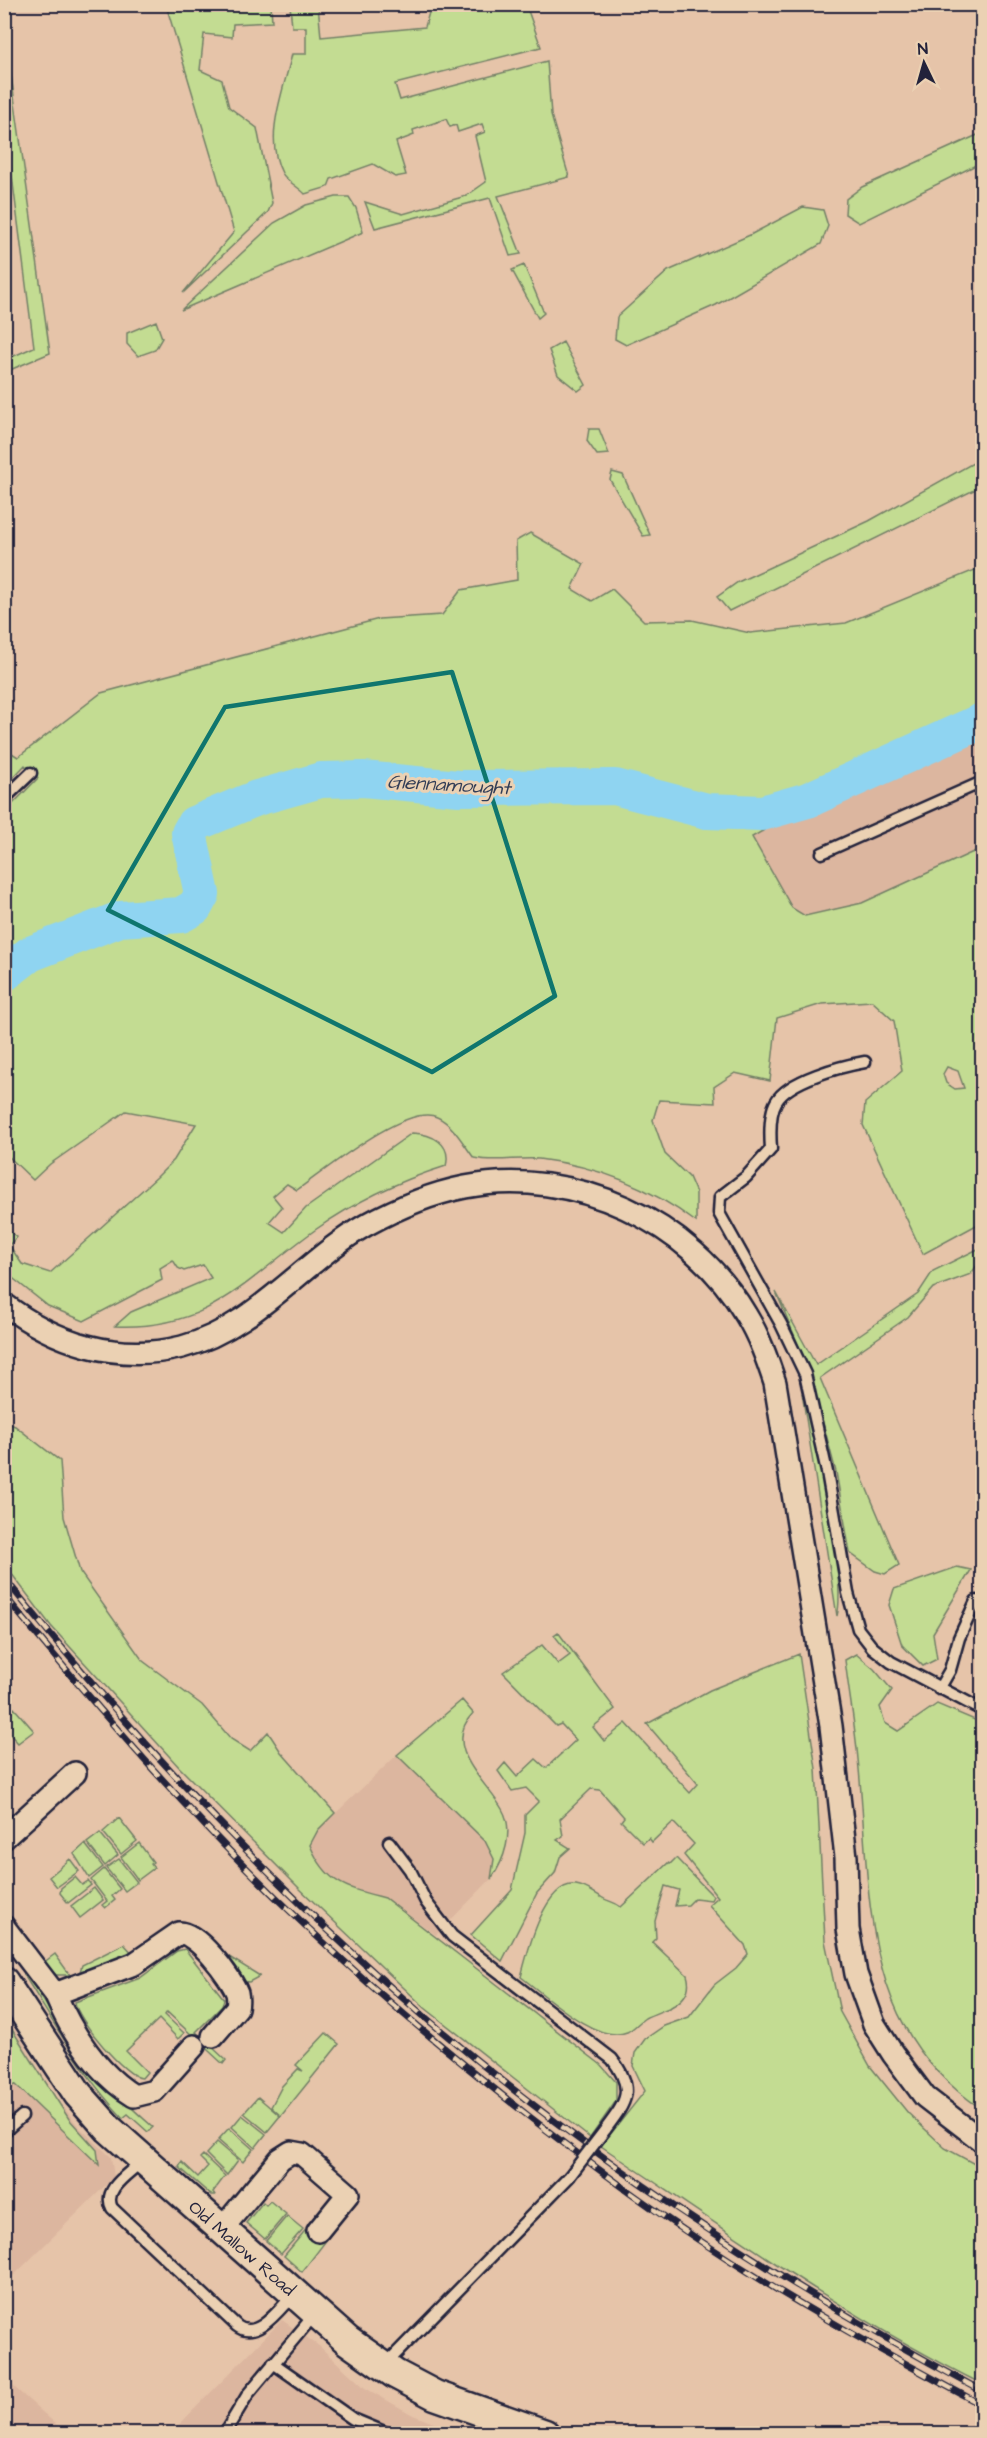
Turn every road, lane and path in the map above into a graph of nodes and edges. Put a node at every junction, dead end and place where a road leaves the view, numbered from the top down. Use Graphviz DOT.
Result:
graph roads {
  1 [pos="31,773"];
  2 [pos="982,782"];
  3 [pos="4,799"];
  4 [pos="822,853"];
  5 [pos="866,1062"];
  6 [pos="4,1304"];
  7 [pos="976,1601"];
  8 [pos="939,1689"];
  9 [pos="982,1710"];
  10 [pos="75,1773"];
  11 [pos="4,1838"];
  12 [pos="389,1842"];
  13 [pos="4,1927"];
  14 [pos="4,1982"];
  15 [pos="55,1994"];
  16 [pos="213,2036"];
  17 [pos="195,2046"];
  18 [pos="22,2115"];
  19 [pos="4,2132"];
  20 [pos="982,2141"];
  21 [pos="142,2161"];
  22 [pos="221,2230"];
  23 [pos="318,2231"];
  24 [pos="294,2294"];
  25 [pos="315,2314"];
  26 [pos="273,2363"];
  27 [pos="383,2366"];
  28 [pos="224,2433"];
  29 [pos="389,2433"];
  30 [pos="545,2433"];
  1 -- 3 [label="lane"];
  2 -- 4 [label="lane"];
  5 -- 8 [label="lane"];
  6 -- 20 [label="street"];
  7 -- 8 [label="lane"];
  8 -- 9 [label="lane"];
  10 -- 11 [label="street"];
  12 -- 27 [label="lane, bridge"];
  13 -- 15 [label="street"];
  14 -- 21 [label="street, Old Mallow Road"];
  15 -- 16 [label="street"];
  15 -- 17 [label="street"];
  18 -- 19 [label="lane"];
  21 -- 22 [label="street, Old Mallow Road"];
  21 -- 24 [label="lane"];
  22 -- 23 [label="street"];
  22 -- 24 [label="street, Old Mallow Road"];
  24 -- 25 [label="street, Old Mallow Road"];
  25 -- 26 [label="lane"];
  25 -- 27 [label="street, Old Mallow Road"];
  26 -- 28 [label="lane"];
  26 -- 29 [label="lane"];
  27 -- 30 [label="street, Old Mallow Road"];
}
